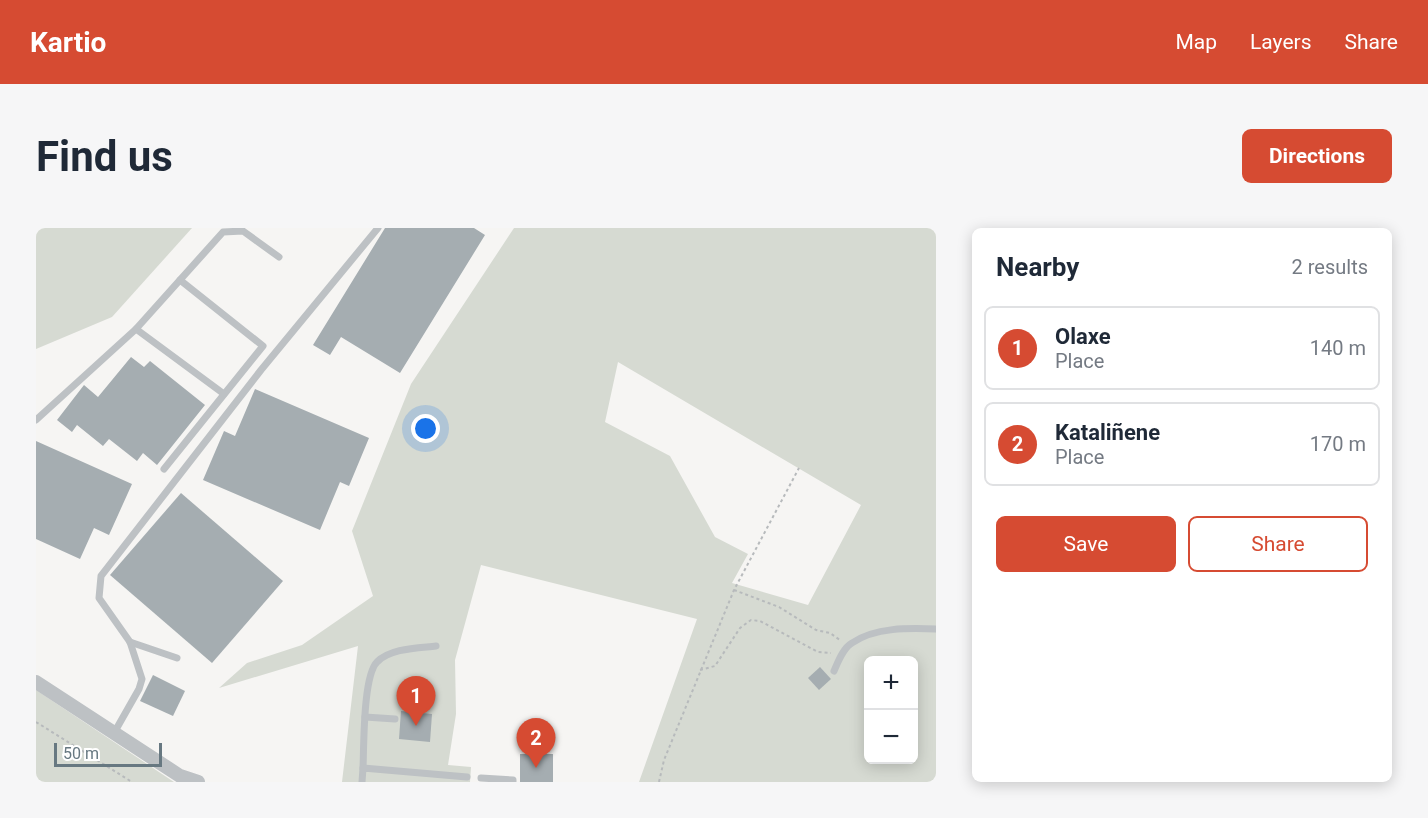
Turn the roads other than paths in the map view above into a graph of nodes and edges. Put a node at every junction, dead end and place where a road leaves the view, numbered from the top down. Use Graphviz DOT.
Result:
graph roads {
  1 [pos="378,228"];
  2 [pos="279,257"];
  3 [pos="180,280"];
  4 [pos="136,329"];
  5 [pos="224,394"];
  6 [pos="36,420"];
  7 [pos="164,469"];
  8 [pos="936,629"];
  9 [pos="130,642"];
  10 [pos="436,646"];
  11 [pos="177,658"];
  12 [pos="834,671"];
  13 [pos="36,682"];
  14 [pos="365,717"];
  15 [pos="395,719"];
  16 [pos="114,733"];
  17 [pos="363,768"];
  18 [pos="467,777"];
  19 [pos="481,778"];
  20 [pos="198,782"];
  21 [pos="362,782"];
  22 [pos="513,782"];
  1 -- 9 [label="lane"];
  2 -- 3 [label="lane"];
  3 -- 4 [label="lane"];
  3 -- 5 [label="lane"];
  4 -- 5 [label="lane"];
  4 -- 6 [label="lane"];
  5 -- 7 [label="lane"];
  8 -- 12 [label="lane"];
  9 -- 11 [label="lane"];
  9 -- 16 [label="lane"];
  10 -- 14 [label="lane"];
  13 -- 16 [label="street"];
  14 -- 15 [label="lane"];
  14 -- 17 [label="lane"];
  16 -- 20 [label="street"];
  17 -- 18 [label="lane"];
  17 -- 21 [label="lane"];
  19 -- 22 [label="lane"];
}
